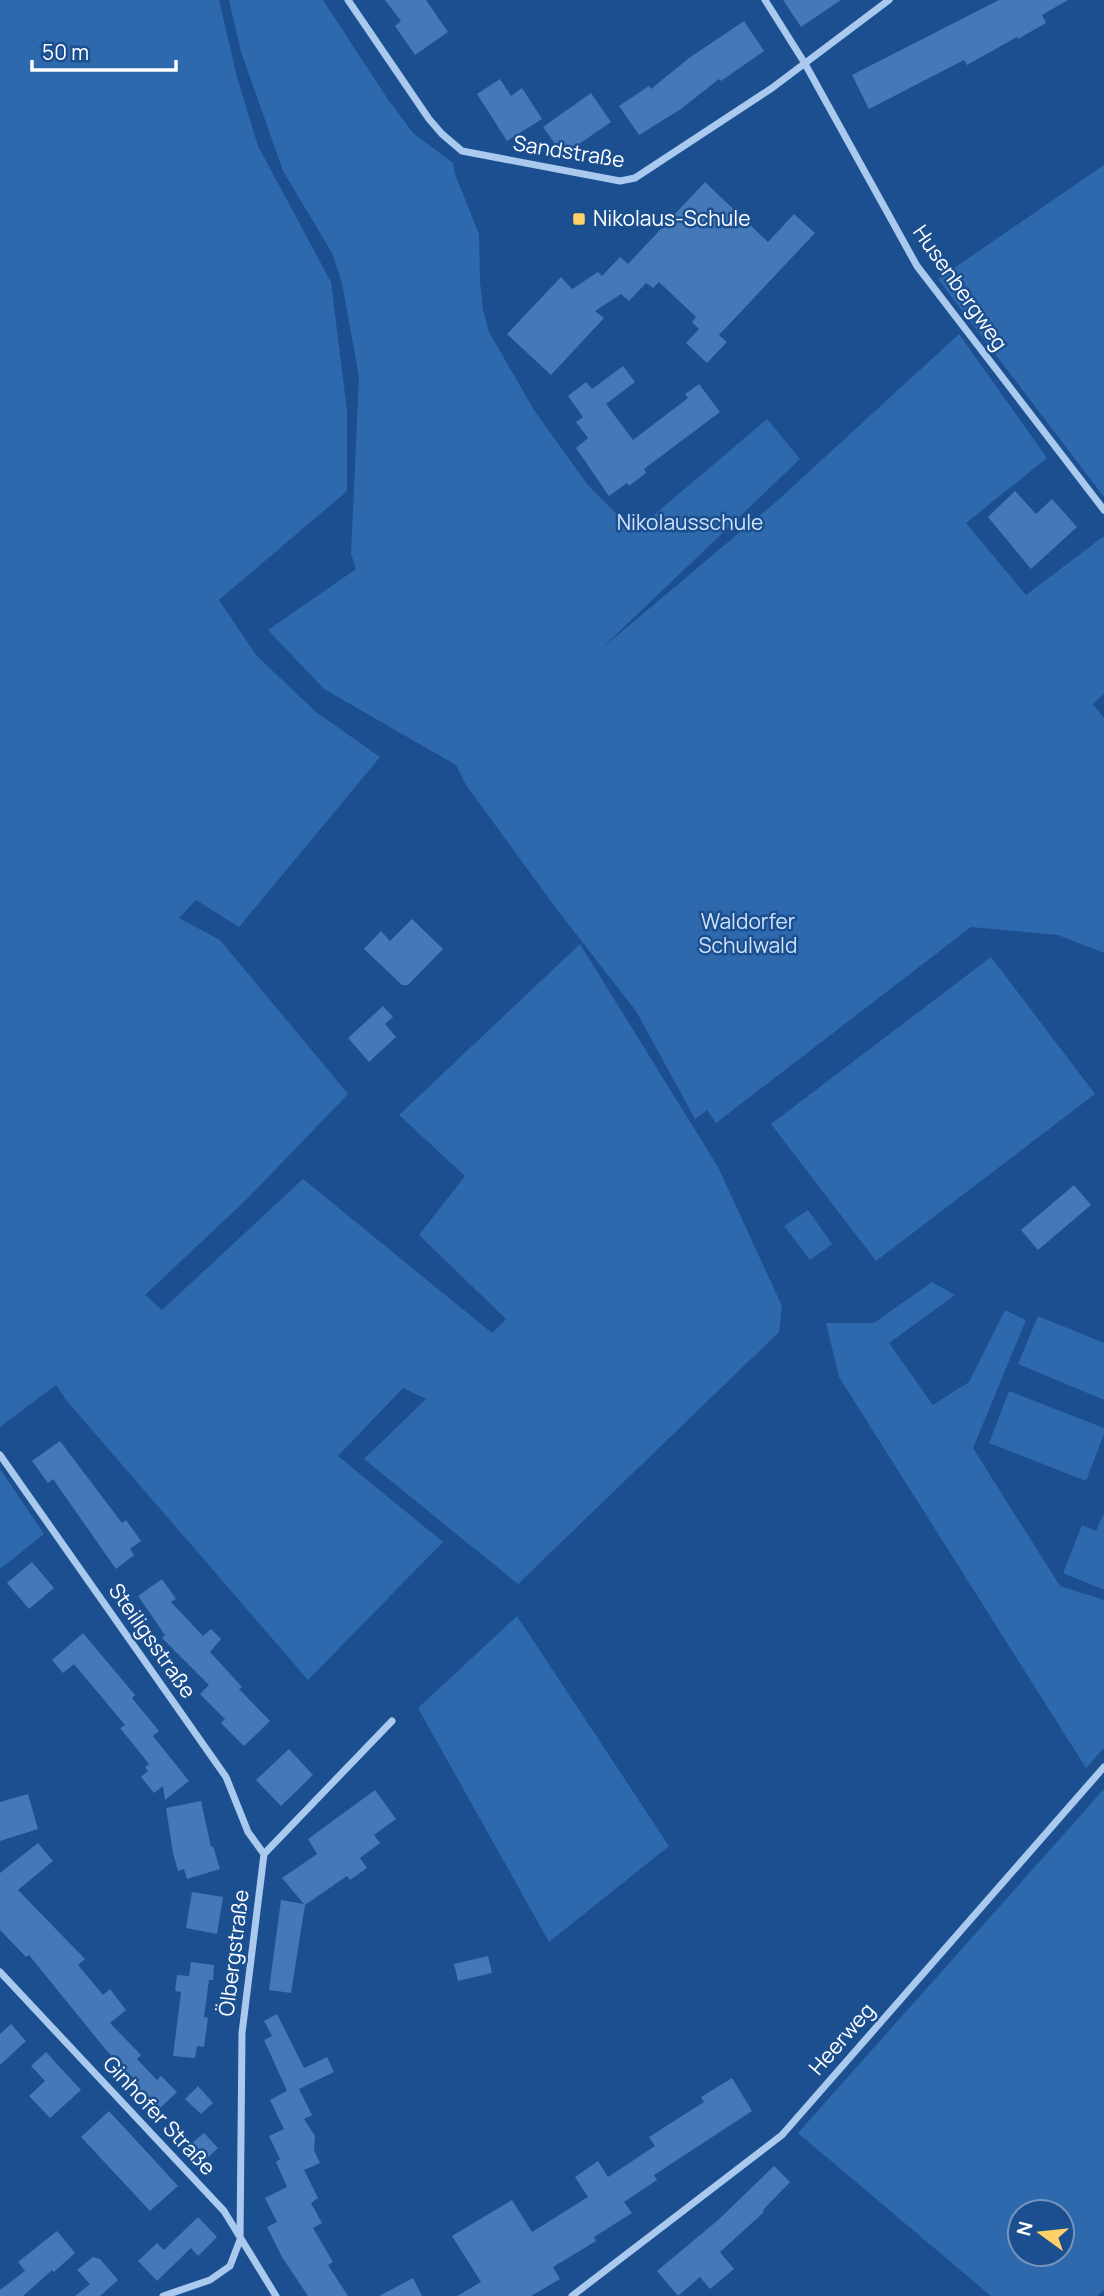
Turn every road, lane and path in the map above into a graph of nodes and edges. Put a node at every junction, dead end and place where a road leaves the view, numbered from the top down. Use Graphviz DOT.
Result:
graph roads {
  1 [pos="348,0"];
  2 [pos="765,0"];
  3 [pos="889,0"];
  4 [pos="804,62"];
  5 [pos="1104,510"];
  6 [pos="0,1455"];
  7 [pos="392,1721"];
  8 [pos="1104,1767"];
  9 [pos="264,1854"];
  10 [pos="0,1972"];
  11 [pos="240,2240"];
  12 [pos="163,2296"];
  13 [pos="276,2296"];
  14 [pos="572,2296"];
  1 -- 4 [label="street, Sandstraße"];
  2 -- 4 [label="street, Husenbergweg"];
  3 -- 4 [label="street, Sandstraße"];
  4 -- 5 [label="street, Husenbergweg"];
  6 -- 9 [label="street, Steiligsstraße"];
  7 -- 9 [label="street"];
  8 -- 14 [label="street, Heerweg"];
  9 -- 11 [label="street, Ölbergstraße"];
  10 -- 11 [label="street, Ginhofer Straße"];
  11 -- 12 [label="street"];
  11 -- 13 [label="street, Ginhofer Straße"];
}
